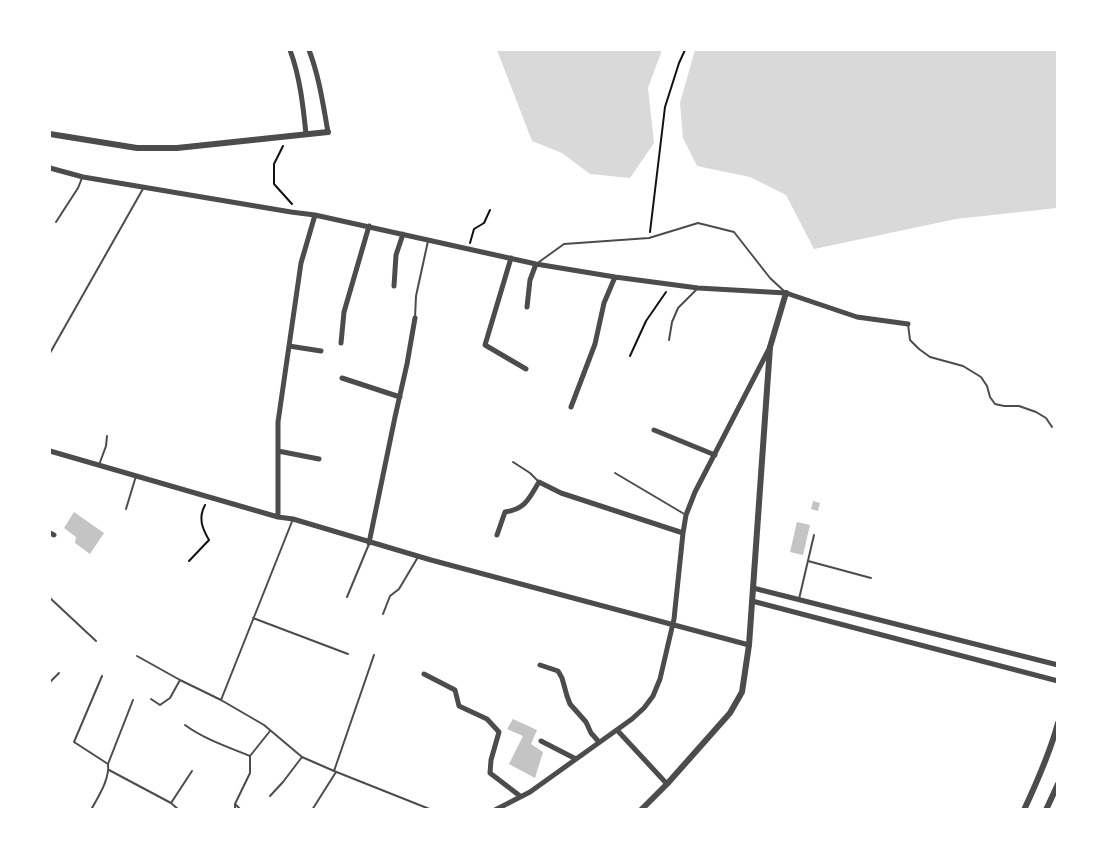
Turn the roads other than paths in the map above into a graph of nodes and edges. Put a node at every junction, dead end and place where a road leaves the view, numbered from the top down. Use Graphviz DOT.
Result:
graph roads {
  1 [pos="290,50"];
  2 [pos="309,50"];
  3 [pos="328,132"];
  4 [pos="50,134"];
  5 [pos="306,134"];
  6 [pos="50,168"];
  7 [pos="83,177"];
  8 [pos="144,187"];
  9 [pos="315,215"];
  10 [pos="56,222"];
  11 [pos="369,226"];
  12 [pos="403,234"];
  13 [pos="429,239"];
  14 [pos="511,258"];
  15 [pos="537,264"];
  16 [pos="615,277"];
  17 [pos="394,286"];
  18 [pos="698,288"];
  19 [pos="786,293"];
  20 [pos="527,307"];
  21 [pos="415,318"];
  22 [pos="908,324"];
  23 [pos="669,340"];
  24 [pos="341,343"];
  25 [pos="289,346"];
  26 [pos="770,347"];
  27 [pos="321,351"];
  28 [pos="50,353"];
  29 [pos="526,369"];
  30 [pos="342,378"];
  31 [pos="400,397"];
  32 [pos="571,407"];
  33 [pos="1052,427"];
  34 [pos="654,430"];
  35 [pos="107,436"];
  36 [pos="50,451"];
  37 [pos="278,452"];
  38 [pos="715,455"];
  39 [pos="319,459"];
  40 [pos="513,462"];
  41 [pos="99,465"];
  42 [pos="615,473"];
  43 [pos="136,476"];
  44 [pos="539,482"];
  45 [pos="126,509"];
  46 [pos="686,515"];
  47 [pos="278,517"];
  48 [pos="293,519"];
  49 [pos="683,533"];
  50 [pos="497,535"];
  51 [pos="814,535"];
  52 [pos="369,543"];
  53 [pos="418,556"];
  54 [pos="808,561"];
  55 [pos="871,578"];
  56 [pos="753,588"];
  57 [pos="347,597"];
  58 [pos="50,598"];
  59 [pos="799,599"];
  60 [pos="752,601"];
  61 [pos="382,614"];
  62 [pos="253,618"];
  63 [pos="673,624"];
  64 [pos="96,641"];
  65 [pos="749,645"];
  66 [pos="348,654"];
  67 [pos="374,654"];
  68 [pos="137,656"];
  69 [pos="540,664"];
  70 [pos="1058,665"];
  71 [pos="59,673"];
  72 [pos="424,674"];
  73 [pos="102,676"];
  74 [pos="180,680"];
  75 [pos="1058,681"];
  76 [pos="50,682"];
  77 [pos="151,699"];
  78 [pos="133,700"];
  79 [pos="221,700"];
  80 [pos="1058,723"];
  81 [pos="185,725"];
  82 [pos="617,730"];
  83 [pos="270,731"];
  84 [pos="1056,739"];
  85 [pos="541,741"];
  86 [pos="599,742"];
  87 [pos="250,756"];
  88 [pos="302,757"];
  89 [pos="576,759"];
  90 [pos="108,764"];
  91 [pos="109,770"];
  92 [pos="192,771"];
  93 [pos="335,771"];
  94 [pos="667,784"];
  95 [pos="1058,784"];
  96 [pos="270,796"];
  97 [pos="520,796"];
  98 [pos="171,803"];
  99 [pos="235,804"];
  100 [pos="91,810"];
  101 [pos="179,810"];
  102 [pos="235,810"];
  103 [pos="242,810"];
  104 [pos="312,810"];
  105 [pos="432,810"];
  106 [pos="495,810"];
  107 [pos="641,810"];
  108 [pos="1024,810"];
  109 [pos="1046,810"];
  1 -- 5 [label="street"];
  2 -- 3 [label="street"];
  3 -- 5 [label="street"];
  4 -- 5 [label="street"];
  6 -- 7 [label="street"];
  7 -- 8 [label="street"];
  7 -- 10 [label="lane"];
  8 -- 9 [label="street"];
  8 -- 28 [label="lane"];
  9 -- 11 [label="street"];
  9 -- 25 [label="street"];
  11 -- 12 [label="street"];
  11 -- 24 [label="street"];
  12 -- 13 [label="street"];
  12 -- 17 [label="street"];
  13 -- 14 [label="street"];
  13 -- 21 [label="lane"];
  14 -- 15 [label="street"];
  14 -- 29 [label="street"];
  15 -- 16 [label="street"];
  15 -- 19 [label="lane"];
  15 -- 20 [label="street"];
  16 -- 18 [label="street"];
  16 -- 32 [label="street"];
  18 -- 19 [label="street"];
  18 -- 23 [label="lane"];
  19 -- 22 [label="street"];
  19 -- 26 [label="street"];
  21 -- 31 [label="street"];
  22 -- 33 [label="lane"];
  25 -- 27 [label="street"];
  25 -- 37 [label="street"];
  26 -- 38 [label="street"];
  26 -- 56 [label="street"];
  30 -- 31 [label="street"];
  31 -- 52 [label="street"];
  34 -- 38 [label="street"];
  35 -- 41 [label="lane"];
  36 -- 41 [label="street"];
  37 -- 39 [label="street"];
  37 -- 47 [label="street"];
  38 -- 46 [label="street"];
  40 -- 44 [label="lane"];
  41 -- 43 [label="street"];
  42 -- 46 [label="lane"];
  43 -- 45 [label="lane"];
  43 -- 47 [label="street"];
  44 -- 49 [label="street"];
  44 -- 50 [label="street"];
  46 -- 49 [label="street"];
  47 -- 48 [label="street"];
  48 -- 52 [label="street"];
  48 -- 62 [label="lane"];
  49 -- 63 [label="street"];
  51 -- 54 [label="lane"];
  52 -- 53 [label="street"];
  52 -- 57 [label="lane"];
  53 -- 61 [label="lane"];
  53 -- 63 [label="street"];
  54 -- 55 [label="lane"];
  54 -- 59 [label="lane"];
  56 -- 59 [label="street"];
  56 -- 60 [label="street"];
  58 -- 64 [label="lane"];
  59 -- 70 [label="street"];
  60 -- 65 [label="street"];
  60 -- 75 [label="street"];
  62 -- 66 [label="lane"];
  62 -- 79 [label="lane"];
  63 -- 65 [label="street"];
  63 -- 82 [label="street"];
  65 -- 94 [label="street"];
  67 -- 93 [label="lane"];
  68 -- 74 [label="lane"];
  69 -- 86 [label="street"];
  71 -- 76 [label="lane"];
  72 -- 97 [label="street"];
  73 -- 90 [label="lane"];
  74 -- 77 [label="lane"];
  74 -- 79 [label="lane"];
  78 -- 90 [label="lane"];
  79 -- 83 [label="lane"];
  80 -- 84 [label="street"];
  81 -- 87 [label="lane"];
  82 -- 86 [label="street"];
  82 -- 94 [label="street"];
  83 -- 87 [label="lane"];
  83 -- 88 [label="lane"];
  84 -- 108 [label="street"];
  85 -- 89 [label="street"];
  86 -- 89 [label="street"];
  87 -- 99 [label="lane"];
  88 -- 93 [label="lane"];
  88 -- 96 [label="lane"];
  89 -- 97 [label="street"];
  90 -- 91 [label="lane"];
  91 -- 98 [label="lane"];
  91 -- 100 [label="lane"];
  92 -- 98 [label="lane"];
  93 -- 104 [label="lane"];
  93 -- 105 [label="lane"];
  94 -- 107 [label="street"];
  95 -- 109 [label="street"];
  97 -- 106 [label="street"];
  98 -- 101 [label="lane"];
  99 -- 102 [label="lane"];
  99 -- 103 [label="lane"];
}
